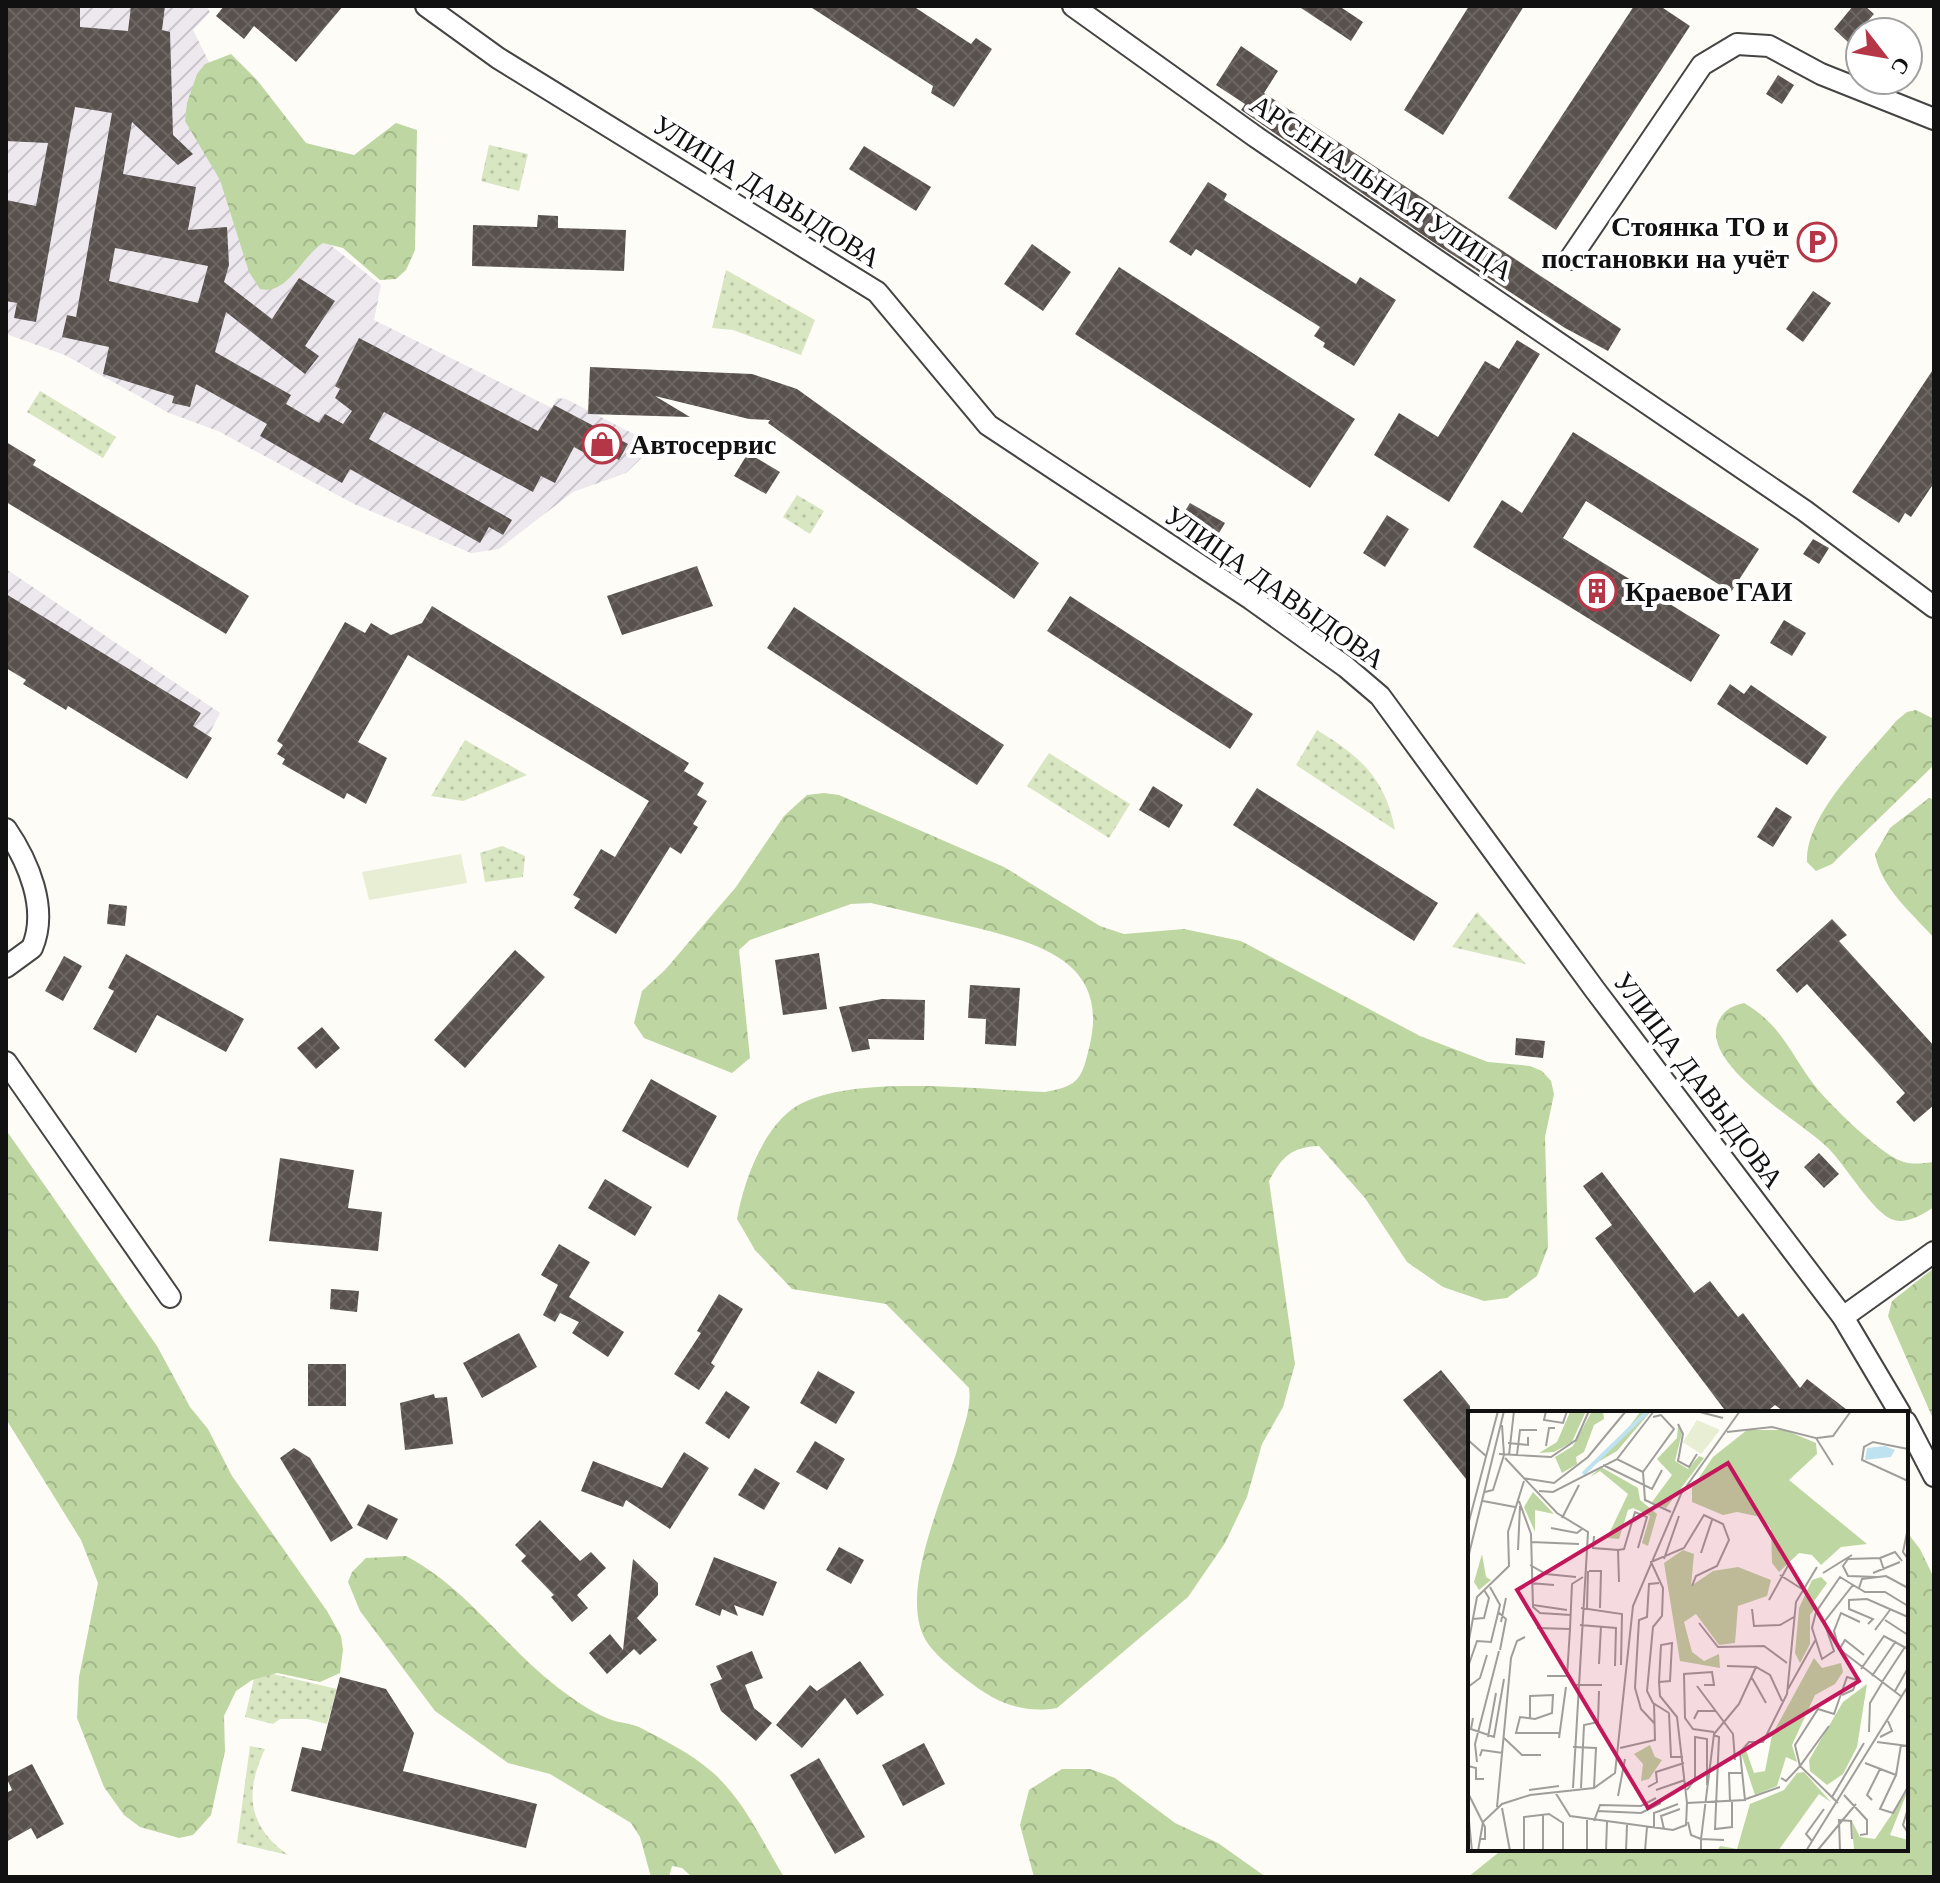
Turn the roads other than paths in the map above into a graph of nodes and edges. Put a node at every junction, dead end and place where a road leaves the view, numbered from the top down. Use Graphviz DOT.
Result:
graph roads {
  1 [pos="426,6"];
  2 [pos="1073,6"];
  3 [pos="1934,119"];
  4 [pos="1570,259"];
  5 [pos="1934,607"];
  6 [pos="6,829"];
  7 [pos="6,967"];
  8 [pos="6,1062"];
  9 [pos="1934,1252"];
  10 [pos="170,1297"];
  11 [pos="1843,1317"];
  12 [pos="1899,1411"];
  13 [pos="1908,1426"];
  14 [pos="1934,1476"];
  1 -- 11 [label="street, УЛИЦА ДАВЫДОВА"];
  2 -- 5 [label="street, АРСЕНАЛЬНАЯ УЛИЦА"];
  3 -- 4 [label="street"];
  6 -- 7 [label="street"];
  8 -- 10 [label="street"];
  9 -- 11 [label="street"];
  11 -- 12 [label="street, УЛИЦА ДАВЫДОВА"];
  13 -- 14 [label="street"];
}
